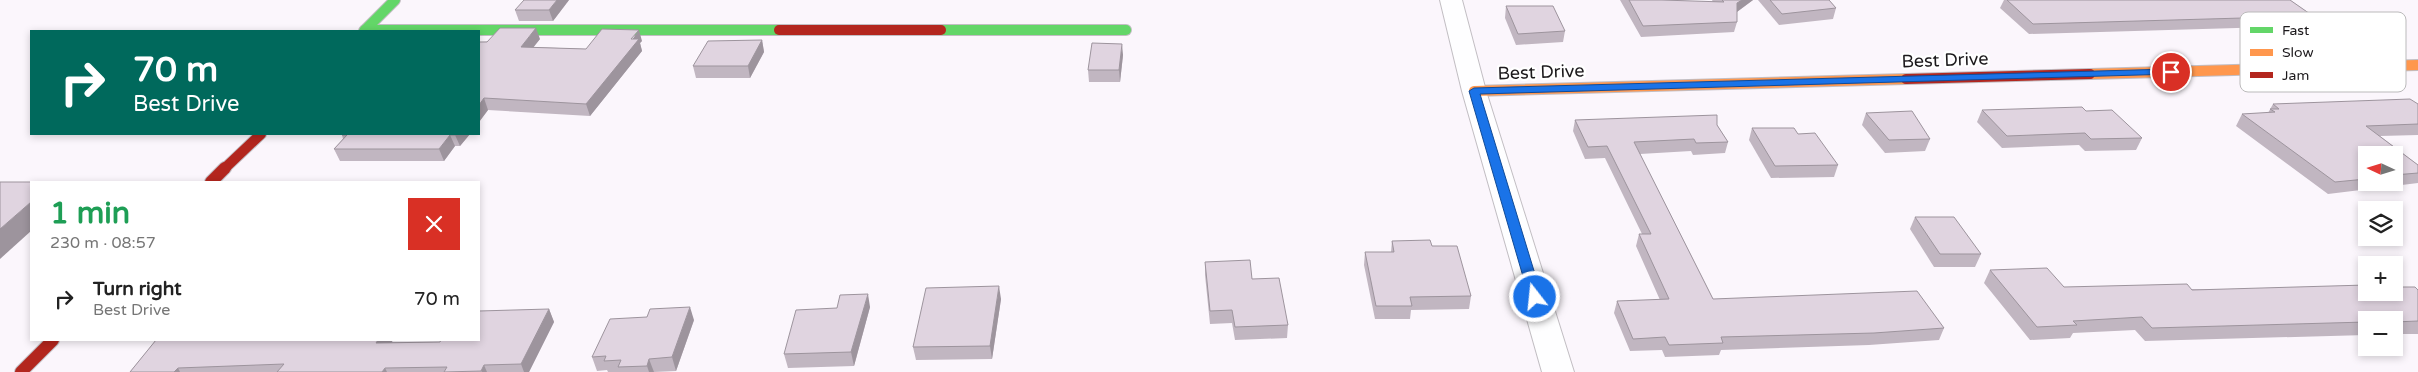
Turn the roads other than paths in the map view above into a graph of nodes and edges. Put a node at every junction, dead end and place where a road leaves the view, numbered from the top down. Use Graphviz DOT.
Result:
graph roads {
  1 [pos="395,0"];
  2 [pos="1451,0"];
  3 [pos="365,30"];
  4 [pos="1126,30"];
  5 [pos="480,31"];
  6 [pos="2240,70"];
  7 [pos="1474,91"];
  8 [pos="260,135"];
  9 [pos="212,181"];
  10 [pos="52,341"];
  11 [pos="21,372"];
  12 [pos="1558,372"];
  1 -- 3 [label="street"];
  2 -- 7 [label="street"];
  4 -- 5 [label="street"];
  6 -- 7 [label="street, Best Drive"];
  7 -- 12 [label="street"];
  8 -- 9 [label="street"];
  10 -- 11 [label="street"];
}
